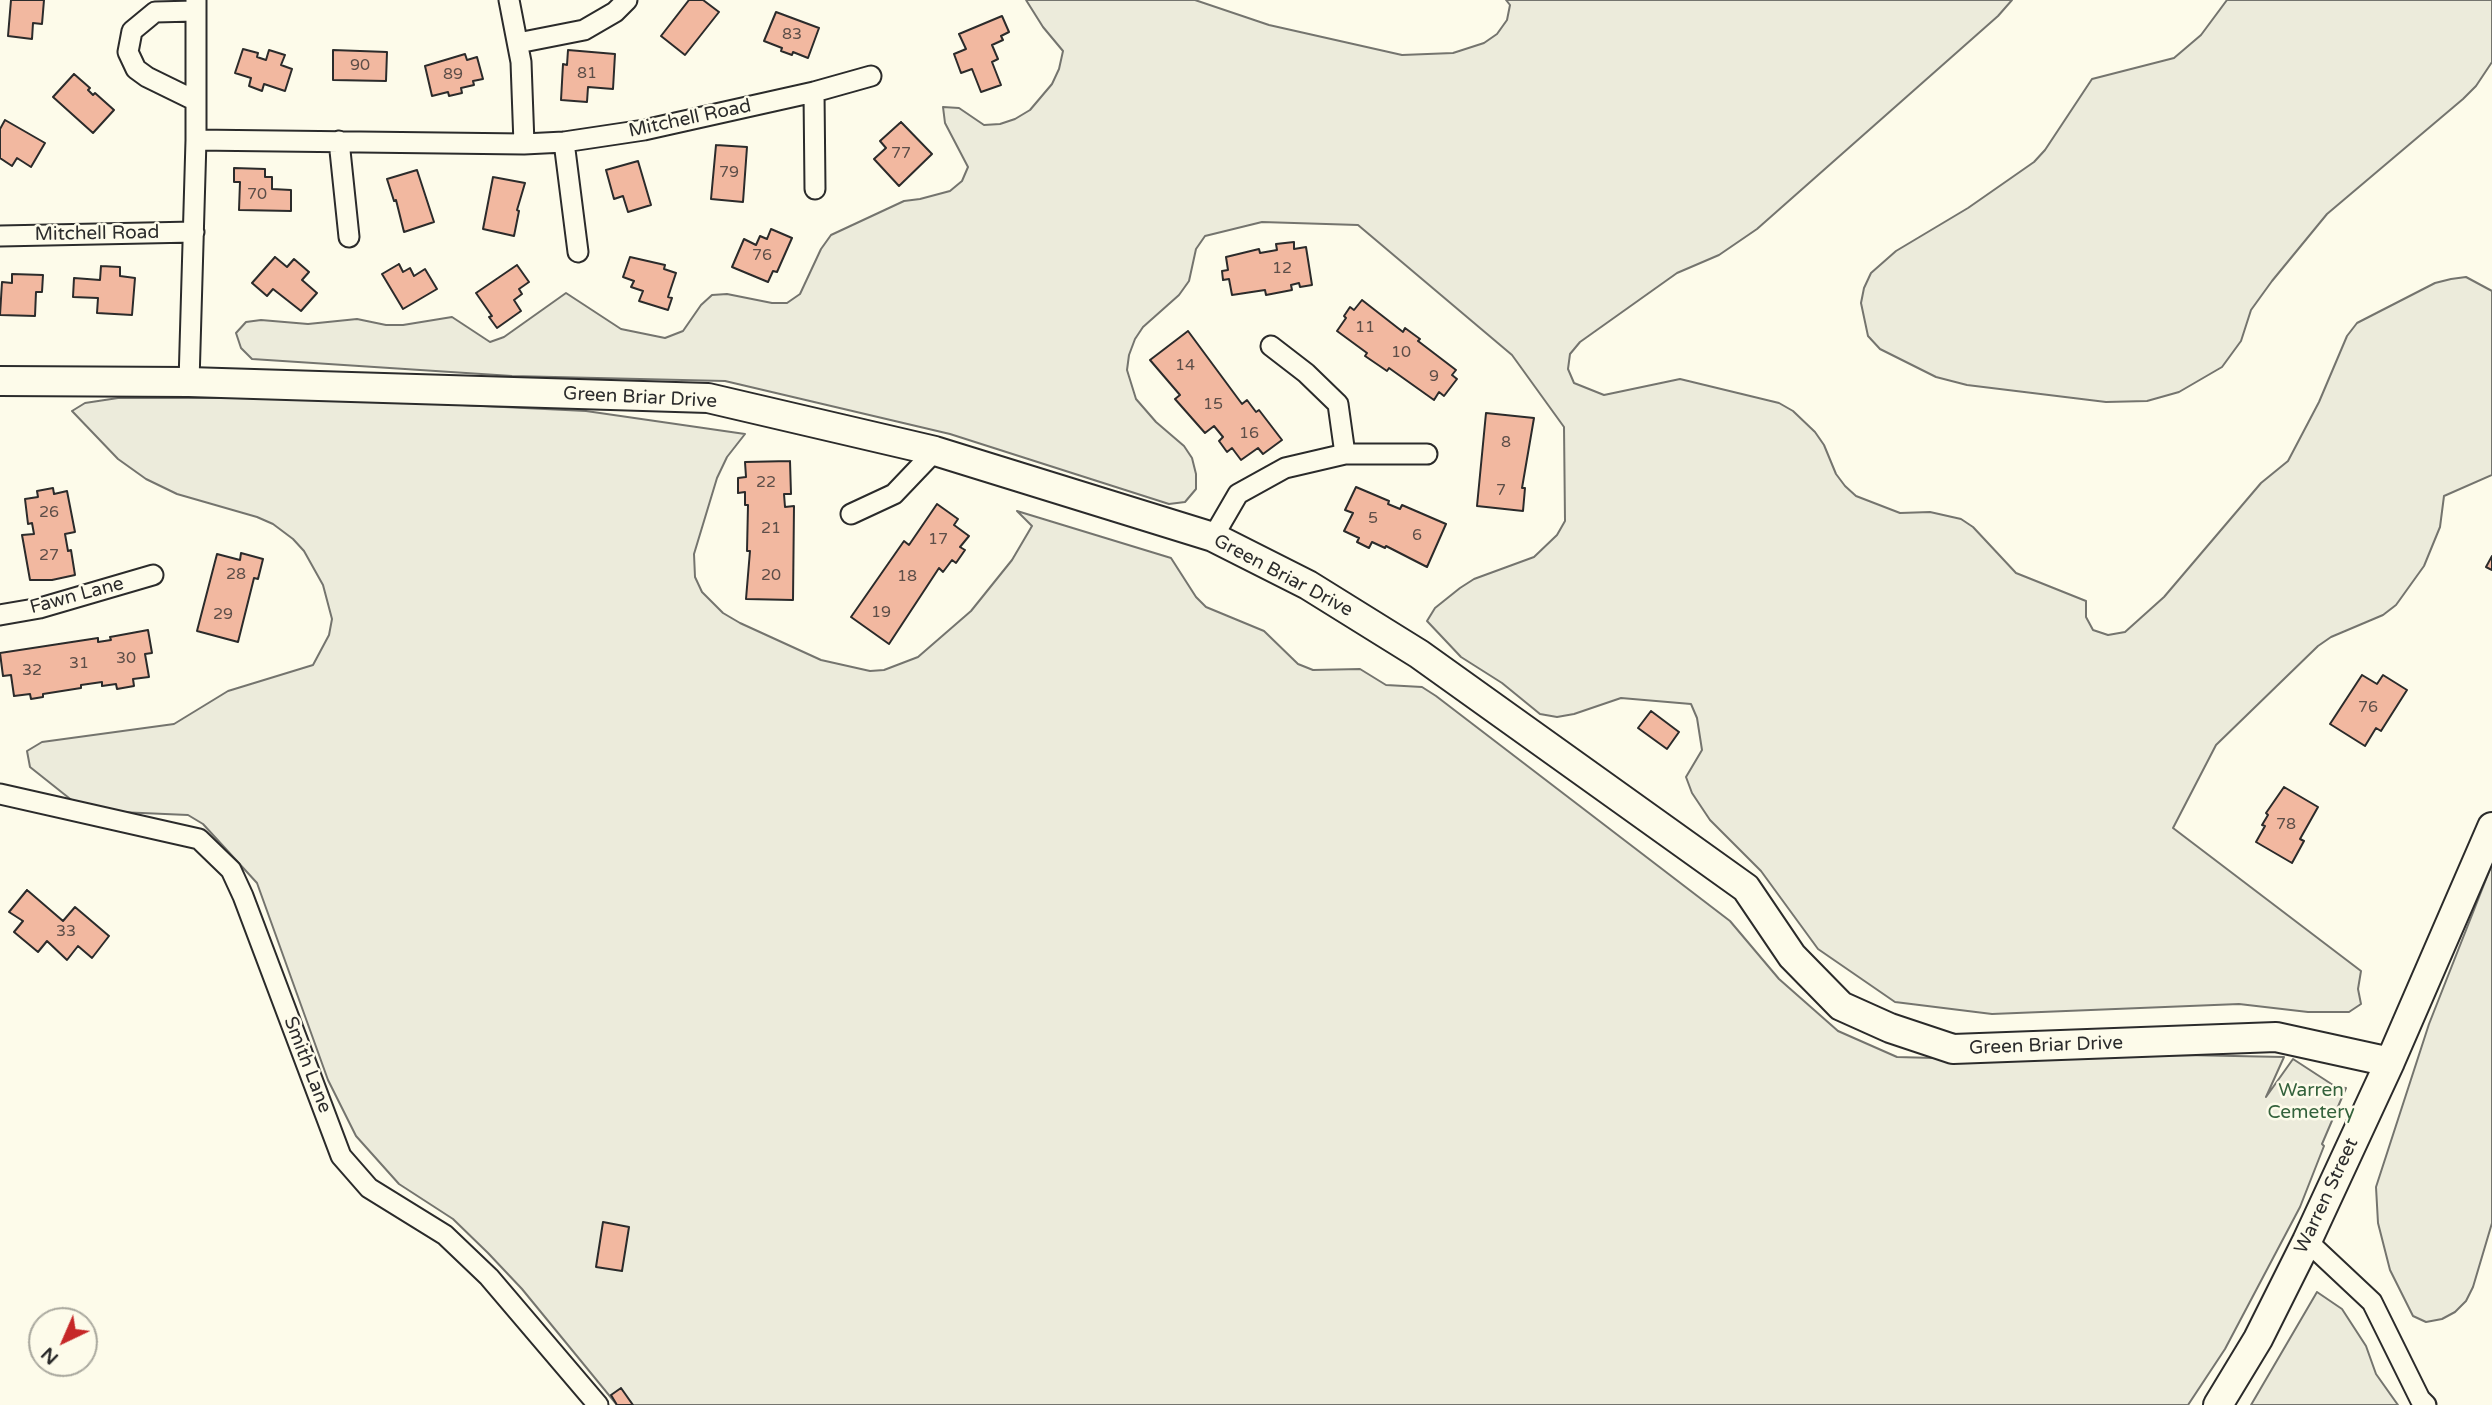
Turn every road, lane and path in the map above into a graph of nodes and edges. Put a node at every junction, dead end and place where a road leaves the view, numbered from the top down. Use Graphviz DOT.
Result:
graph roads {
  1 [pos="509,0"];
  2 [pos="627,0"];
  3 [pos="196,5"];
  4 [pos="518,43"];
  5 [pos="871,76"];
  6 [pos="814,92"];
  7 [pos="196,101"];
  8 [pos="196,140"];
  9 [pos="339,141"];
  10 [pos="564,142"];
  11 [pos="524,144"];
  12 [pos="816,189"];
  13 [pos="194,232"];
  14 [pos="0,236"];
  15 [pos="349,237"];
  16 [pos="578,252"];
  17 [pos="1271,346"];
  18 [pos="0,382"];
  19 [pos="189,382"];
  20 [pos="935,451"];
  21 [pos="1345,454"];
  22 [pos="1427,454"];
  23 [pos="851,514"];
  24 [pos="1213,537"];
  25 [pos="153,575"];
  26 [pos="0,615"];
  27 [pos="0,794"];
  28 [pos="2492,827"];
  29 [pos="2390,1062"];
  30 [pos="2307,1241"];
  31 [pos="598,1405"];
  32 [pos="2218,1405"];
  33 [pos="2426,1405"];
  1 -- 4 [label="street"];
  2 -- 4 [label="street"];
  3 -- 7 [label="street"];
  3 -- 7 [label="street"];
  4 -- 11 [label="street"];
  5 -- 6 [label="street, Mitchell Road"];
  6 -- 10 [label="street, Mitchell Road"];
  6 -- 12 [label="street"];
  7 -- 8 [label="street"];
  8 -- 9 [label="street, Mitchell Road"];
  8 -- 13 [label="street"];
  9 -- 11 [label="street, Mitchell Road"];
  9 -- 15 [label="street"];
  10 -- 11 [label="street, Mitchell Road"];
  10 -- 16 [label="street"];
  13 -- 14 [label="street, Mitchell Road"];
  13 -- 19 [label="street"];
  17 -- 21 [label="street"];
  18 -- 19 [label="street, Green Briar Drive"];
  19 -- 20 [label="street, Green Briar Drive"];
  20 -- 23 [label="street"];
  20 -- 24 [label="street, Green Briar Drive"];
  21 -- 22 [label="street"];
  21 -- 24 [label="street"];
  24 -- 29 [label="street, Green Briar Drive"];
  25 -- 26 [label="street, Fawn Lane"];
  27 -- 31 [label="street, Smith Lane"];
  28 -- 29 [label="street, Warren Street"];
  29 -- 30 [label="street, Warren Street"];
  30 -- 32 [label="street, Warren Street"];
  30 -- 33 [label="street"];
}
